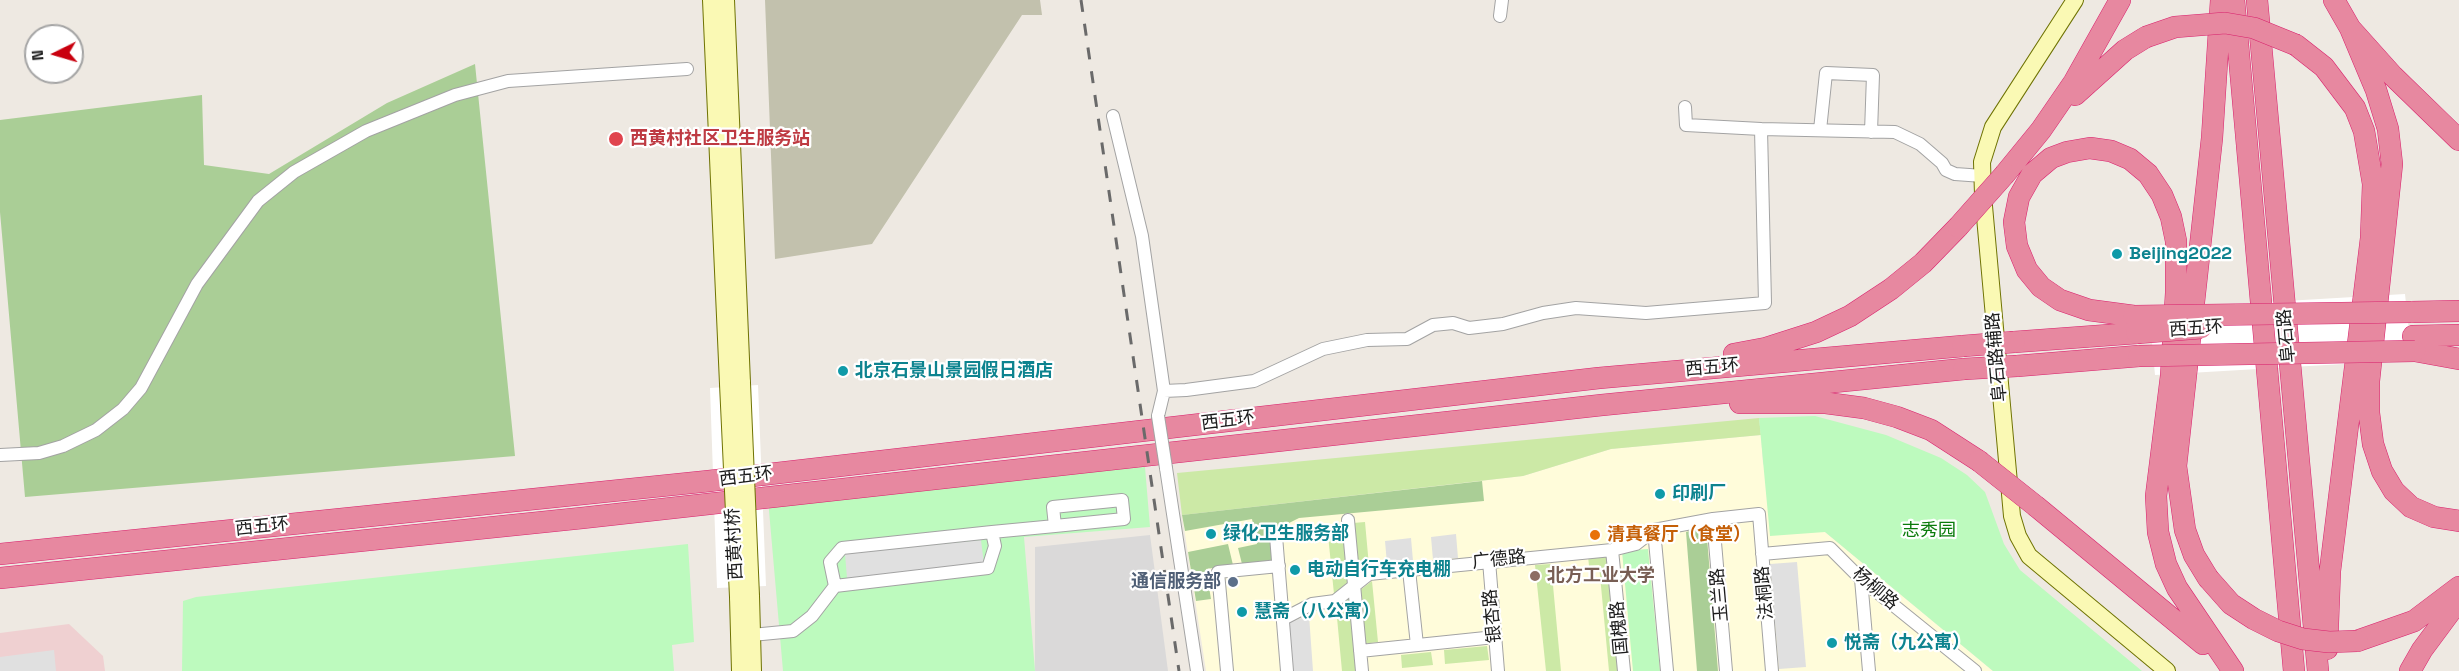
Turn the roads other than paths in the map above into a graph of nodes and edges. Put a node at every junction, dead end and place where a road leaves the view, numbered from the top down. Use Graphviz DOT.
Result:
graph roads {
  1 [pos="711,0"];
  2 [pos="726,0"];
  3 [pos="1502,0"];
  4 [pos="2075,0"];
  5 [pos="2120,0"];
  6 [pos="2221,0"];
  7 [pos="2234,0"];
  8 [pos="2257,0"];
  9 [pos="2334,0"];
  10 [pos="1500,16"];
  11 [pos="2350,28"];
  12 [pos="687,69"];
  13 [pos="1685,107"];
  14 [pos="1113,116"];
  15 [pos="1761,129"];
  16 [pos="1821,130"];
  17 [pos="2041,130"];
  18 [pos="1871,132"];
  19 [pos="2459,140"];
  20 [pos="1983,176"];
  21 [pos="2459,311"];
  22 [pos="2136,324"];
  23 [pos="2459,335"];
  24 [pos="2414,344"];
  25 [pos="2459,359"];
  26 [pos="1599,378"];
  27 [pos="735,383"];
  28 [pos="1164,391"];
  29 [pos="1602,405"];
  30 [pos="0,455"];
  31 [pos="1759,514"];
  32 [pos="1713,519"];
  33 [pos="1348,520"];
  34 [pos="2459,521"];
  35 [pos="1055,526"];
  36 [pos="1654,530"];
  37 [pos="992,532"];
  38 [pos="1276,536"];
  39 [pos="1612,550"];
  40 [pos="0,554"];
  41 [pos="1762,554"];
  42 [pos="1489,561"];
  43 [pos="1279,566"];
  44 [pos="1409,570"];
  45 [pos="0,578"];
  46 [pos="1861,579"];
  47 [pos="835,586"];
  48 [pos="1354,586"];
  49 [pos="2459,587"];
  50 [pos="744,597"];
  51 [pos="2459,600"];
  52 [pos="1283,619"];
  53 [pos="752,635"];
  54 [pos="1495,637"];
  55 [pos="1417,645"];
  56 [pos="1360,651"];
  57 [pos="740,671"];
  58 [pos="753,671"];
  59 [pos="1197,671"];
  60 [pos="1227,671"];
  61 [pos="1287,671"];
  62 [pos="1362,671"];
  63 [pos="1498,671"];
  64 [pos="1624,671"];
  65 [pos="1667,671"];
  66 [pos="1726,671"];
  67 [pos="1772,671"];
  68 [pos="1869,671"];
  69 [pos="1975,671"];
  70 [pos="2167,671"];
  71 [pos="2233,671"];
  72 [pos="2294,671"];
  73 [pos="2318,671"];
  74 [pos="2326,671"];
  75 [pos="2410,671"];
  1 -- 27 [label="main road"];
  2 -- 27 [label="main road"];
  3 -- 10 [label="street"];
  4 -- 20 [label="main road, 阜石路辅路"];
  5 -- 17 [label="highway"];
  6 -- 49 [label="highway, bridge"];
  7 -- 72 [label="highway, 阜石路"];
  8 -- 73 [label="highway, 阜石路"];
  9 -- 11 [label="highway"];
  11 -- 19 [label="highway"];
  11 -- 34 [label="highway"];
  12 -- 30 [label="street"];
  13 -- 15 [label="street"];
  14 -- 28 [label="street"];
  15 -- 16 [label="street"];
  15 -- 28 [label="street"];
  16 -- 18 [label="street"];
  16 -- 18 [label="street"];
  17 -- 26 [label="highway, bridge"];
  17 -- 74 [label="highway, bridge"];
  18 -- 20 [label="street"];
  20 -- 70 [label="main road, 阜石路辅路"];
  21 -- 22 [label="highway, 西五环, bridge"];
  22 -- 26 [label="highway, 西五环, bridge"];
  22 -- 71 [label="highway"];
  23 -- 24 [label="highway"];
  24 -- 25 [label="highway"];
  24 -- 29 [label="highway, 西五环, bridge"];
  26 -- 40 [label="highway, 西五环"];
  27 -- 50 [label="main road, 西黄村桥, bridge"];
  28 -- 59 [label="street, bridge"];
  29 -- 45 [label="highway, 西五环"];
  29 -- 71 [label="highway, bridge"];
  31 -- 32 [label="street, 广德路"];
  31 -- 41 [label="street, 法桐路"];
  32 -- 36 [label="street, 广德路"];
  32 -- 66 [label="street, 玉兰路"];
  33 -- 48 [label="street"];
  35 -- 35 [label="street"];
  35 -- 37 [label="street"];
  36 -- 39 [label="street, 广德路"];
  36 -- 65 [label="street"];
  37 -- 47 [label="street"];
  37 -- 47 [label="street"];
  38 -- 43 [label="street"];
  39 -- 42 [label="street, 广德路"];
  39 -- 64 [label="street, 国槐路"];
  41 -- 46 [label="street, 杨柳路"];
  41 -- 67 [label="street, 法桐路"];
  42 -- 44 [label="street, 广德路"];
  42 -- 54 [label="street, 银杏路"];
  43 -- 52 [label="street"];
  43 -- 60 [label="street"];
  44 -- 48 [label="street, 广德路"];
  44 -- 55 [label="street"];
  46 -- 68 [label="street"];
  46 -- 69 [label="street, 杨柳路"];
  47 -- 53 [label="street"];
  48 -- 52 [label="street, 广德路"];
  48 -- 56 [label="street"];
  50 -- 53 [label="main road"];
  50 -- 57 [label="main road"];
  51 -- 75 [label="highway"];
  52 -- 61 [label="street"];
  53 -- 58 [label="main road"];
  54 -- 55 [label="street"];
  54 -- 63 [label="street, 银杏路"];
  55 -- 56 [label="street"];
  56 -- 62 [label="street"];
}
